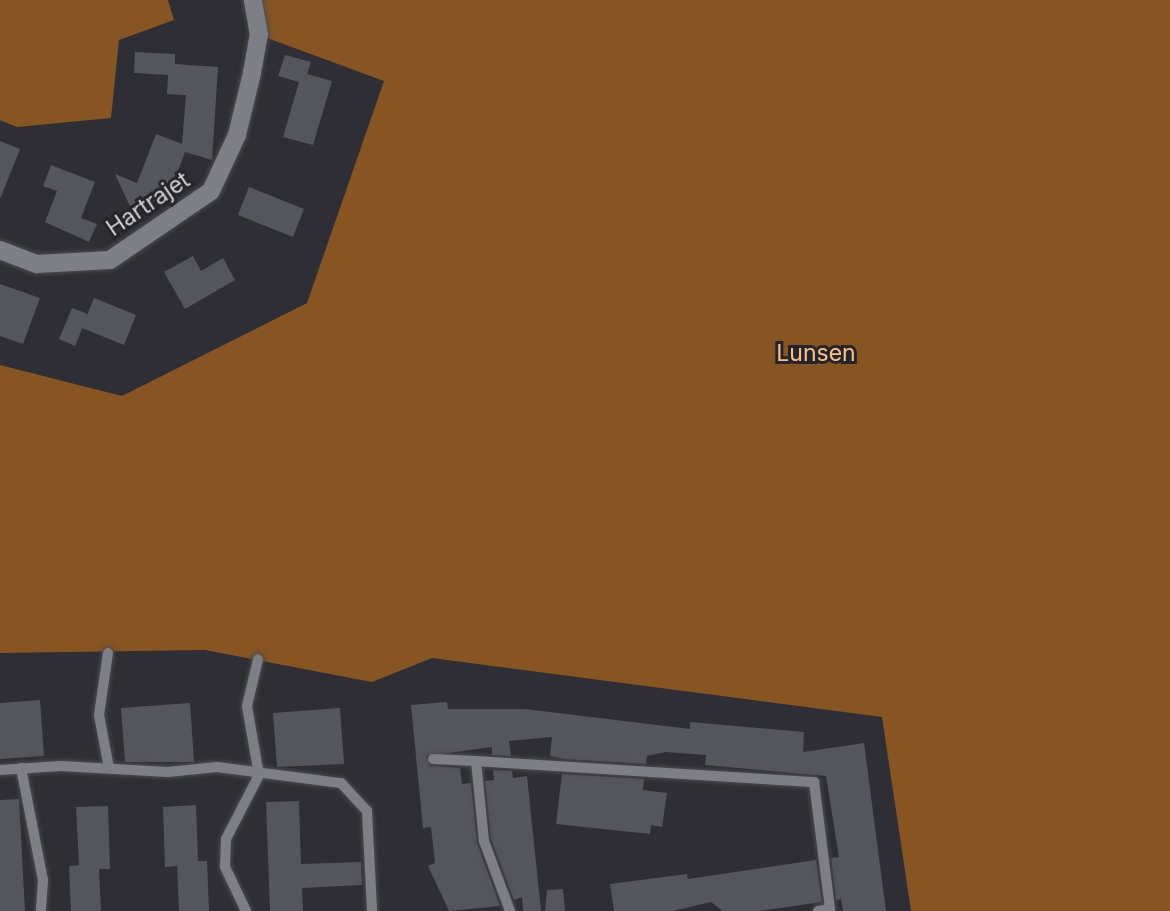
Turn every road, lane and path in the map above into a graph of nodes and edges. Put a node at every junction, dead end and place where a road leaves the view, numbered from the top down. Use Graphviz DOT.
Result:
graph roads {
  1 [pos="253,0"];
  2 [pos="0,250"];
  3 [pos="108,653"];
  4 [pos="258,659"];
  5 [pos="433,759"];
  6 [pos="476,761"];
  7 [pos="21,768"];
  8 [pos="109,768"];
  9 [pos="0,769"];
  10 [pos="259,775"];
  11 [pos="41,911"];
  12 [pos="246,911"];
  13 [pos="372,911"];
  14 [pos="510,911"];
  15 [pos="818,911"];
  1 -- 2 [label="street, Hartrajet"];
  3 -- 8 [label="lane"];
  4 -- 10 [label="lane"];
  5 -- 6 [label="lane"];
  6 -- 14 [label="lane"];
  6 -- 15 [label="lane"];
  7 -- 8 [label="lane"];
  7 -- 9 [label="lane"];
  7 -- 11 [label="lane"];
  8 -- 10 [label="lane"];
  10 -- 12 [label="lane"];
  10 -- 13 [label="lane"];
}
